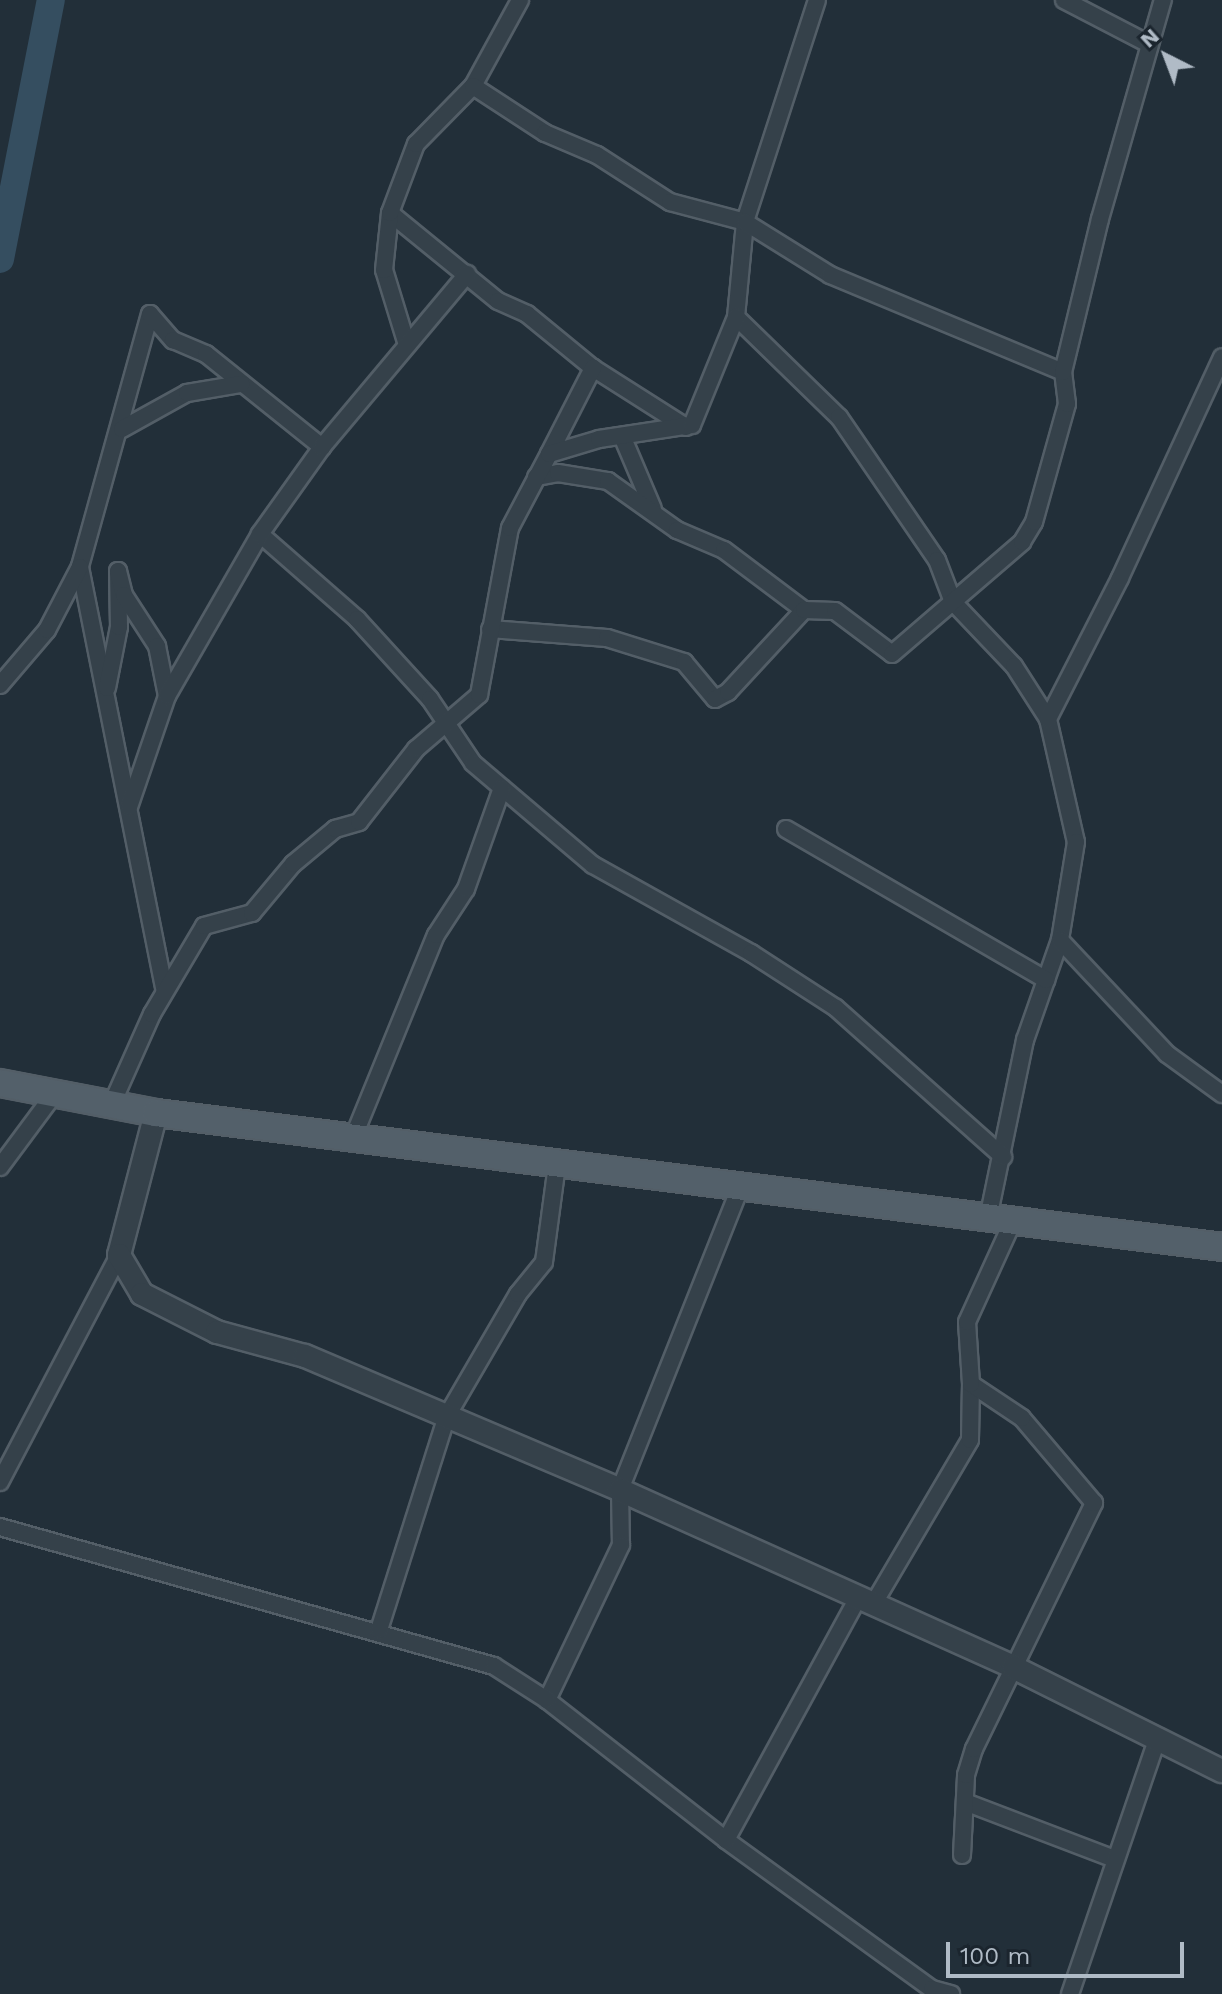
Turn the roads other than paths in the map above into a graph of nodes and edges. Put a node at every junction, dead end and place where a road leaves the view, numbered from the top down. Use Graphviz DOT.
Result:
graph roads {
  1 [pos="520,0"];
  2 [pos="817,0"];
  3 [pos="1064,0"];
  4 [pos="1163,0"];
  5 [pos="1149,44"];
  6 [pos="473,86"];
  7 [pos="390,213"];
  8 [pos="745,222"];
  9 [pos="467,274"];
  10 [pos="736,317"];
  11 [pos="407,345"];
  12 [pos="1222,357"];
  13 [pos="593,368"];
  14 [pos="1063,372"];
  15 [pos="241,384"];
  16 [pos="686,427"];
  17 [pos="122,429"];
  18 [pos="622,436"];
  19 [pos="322,447"];
  20 [pos="549,454"];
  21 [pos="536,477"];
  22 [pos="656,514"];
  23 [pos="260,534"];
  24 [pos="80,567"];
  25 [pos="953,602"];
  26 [pos="804,610"];
  27 [pos="490,629"];
  28 [pos="0,685"];
  29 [pos="167,696"];
  30 [pos="106,697"];
  31 [pos="1048,719"];
  32 [pos="448,726"];
  33 [pos="502,788"];
  34 [pos="128,808"];
  35 [pos="786,829"];
  36 [pos="1060,940"];
  37 [pos="1046,980"];
  38 [pos="165,991"];
  39 [pos="0,1083"];
  40 [pos="55,1093"];
  41 [pos="1222,1094"];
  42 [pos="111,1106"];
  43 [pos="156,1113"];
  44 [pos="353,1138"];
  45 [pos="1003,1157"];
  46 [pos="557,1164"];
  47 [pos="0,1167"];
  48 [pos="740,1188"];
  49 [pos="1000,1220"];
  50 [pos="1222,1247"];
  51 [pos="119,1255"];
  52 [pos="971,1384"];
  53 [pos="447,1416"];
  54 [pos="0,1482"];
  55 [pos="620,1490"];
  56 [pos="0,1527"];
  57 [pos="866,1600"];
  58 [pos="379,1630"];
  59 [pos="1013,1667"];
  60 [pos="547,1700"];
  61 [pos="1158,1737"];
  62 [pos="1222,1771"];
  63 [pos="965,1802"];
  64 [pos="726,1840"];
  65 [pos="962,1855"];
  66 [pos="1114,1859"];
  67 [pos="951,1994"];
  68 [pos="1070,1994"];
  1 -- 6 [label="street"];
  2 -- 8 [label="street"];
  3 -- 5 [label="street"];
  4 -- 5 [label="street"];
  5 -- 14 [label="street"];
  6 -- 7 [label="street"];
  6 -- 8 [label="street"];
  7 -- 9 [label="street"];
  7 -- 11 [label="street"];
  8 -- 10 [label="street"];
  8 -- 14 [label="street"];
  9 -- 11 [label="street"];
  9 -- 13 [label="street"];
  10 -- 16 [label="street"];
  10 -- 25 [label="street"];
  11 -- 19 [label="street"];
  12 -- 31 [label="street"];
  13 -- 16 [label="street"];
  13 -- 20 [label="street"];
  14 -- 25 [label="street"];
  15 -- 17 [label="street"];
  15 -- 17 [label="street"];
  15 -- 19 [label="street"];
  16 -- 18 [label="street"];
  17 -- 24 [label="street"];
  18 -- 20 [label="street"];
  18 -- 22 [label="street"];
  19 -- 23 [label="street"];
  20 -- 21 [label="street"];
  21 -- 22 [label="street"];
  21 -- 27 [label="street"];
  22 -- 26 [label="street"];
  23 -- 29 [label="street"];
  23 -- 32 [label="street"];
  24 -- 28 [label="street"];
  24 -- 30 [label="street"];
  25 -- 26 [label="street"];
  25 -- 31 [label="street"];
  26 -- 27 [label="street"];
  27 -- 32 [label="street"];
  29 -- 30 [label="street"];
  29 -- 34 [label="street"];
  30 -- 34 [label="street"];
  31 -- 36 [label="street"];
  32 -- 33 [label="street"];
  32 -- 38 [label="street"];
  33 -- 44 [label="street"];
  33 -- 45 [label="street"];
  34 -- 38 [label="street"];
  35 -- 37 [label="street"];
  36 -- 37 [label="street"];
  36 -- 41 [label="street"];
  37 -- 45 [label="street"];
  38 -- 42 [label="street"];
  39 -- 40 [label="main road"];
  40 -- 42 [label="main road"];
  40 -- 47 [label="street"];
  42 -- 43 [label="main road"];
  43 -- 44 [label="main road"];
  43 -- 51 [label="street"];
  44 -- 46 [label="main road"];
  45 -- 49 [label="street"];
  46 -- 48 [label="main road"];
  46 -- 53 [label="street"];
  48 -- 49 [label="main road"];
  48 -- 55 [label="street"];
  49 -- 50 [label="main road"];
  49 -- 52 [label="street"];
  51 -- 53 [label="street"];
  51 -- 54 [label="street"];
  52 -- 57 [label="street"];
  52 -- 59 [label="street"];
  53 -- 55 [label="street"];
  53 -- 58 [label="street"];
  55 -- 57 [label="street"];
  55 -- 60 [label="street"];
  56 -- 58 [label="street"];
  57 -- 59 [label="street"];
  57 -- 64 [label="street"];
  58 -- 60 [label="street"];
  59 -- 61 [label="street"];
  59 -- 63 [label="street"];
  60 -- 64 [label="street"];
  61 -- 62 [label="street"];
  61 -- 66 [label="street"];
  63 -- 65 [label="street"];
  63 -- 66 [label="street"];
  64 -- 67 [label="street"];
  66 -- 68 [label="street"];
}
